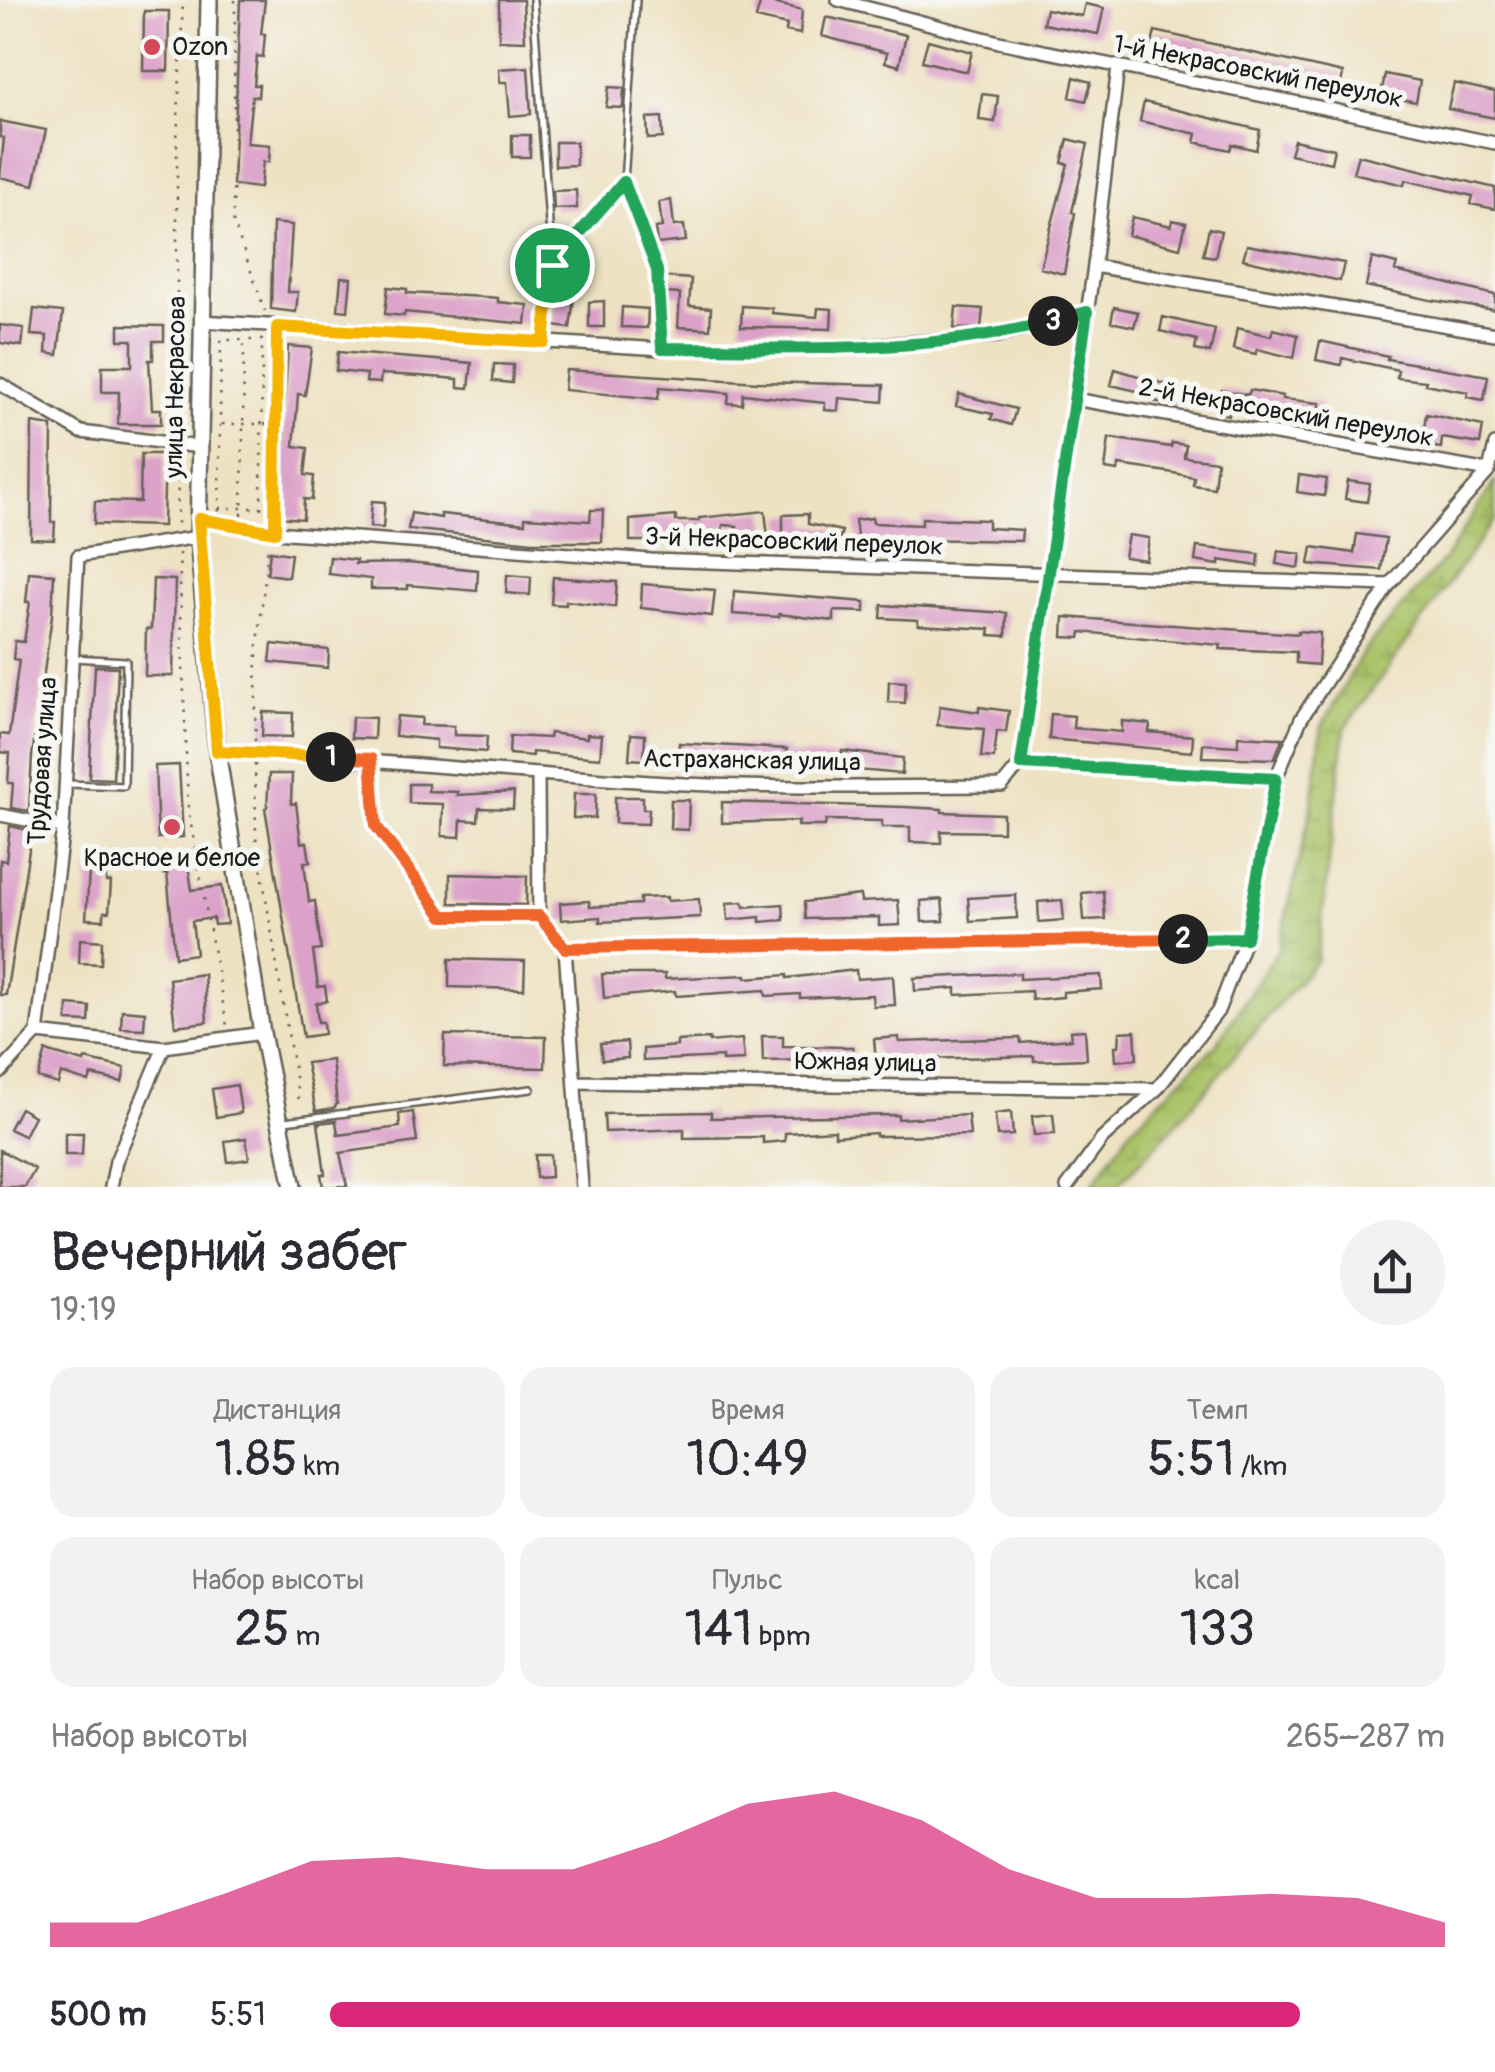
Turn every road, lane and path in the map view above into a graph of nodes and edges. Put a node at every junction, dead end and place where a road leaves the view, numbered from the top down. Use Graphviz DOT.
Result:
graph roads {
  1 [pos="209,0"];
  2 [pos="234,0"];
  3 [pos="534,0"];
  4 [pos="636,0"];
  5 [pos="838,0"];
  6 [pos="1118,67"];
  7 [pos="1495,143"];
  8 [pos="624,182"];
  9 [pos="552,265"];
  10 [pos="1094,266"];
  11 [pos="1087,312"];
  12 [pos="201,321"];
  13 [pos="273,327"];
  14 [pos="1495,334"];
  15 [pos="244,340"];
  16 [pos="544,342"];
  17 [pos="662,348"];
  18 [pos="0,384"];
  19 [pos="1074,399"];
  20 [pos="220,424"];
  21 [pos="243,424"];
  22 [pos="262,424"];
  23 [pos="276,424"];
  24 [pos="1495,445"];
  25 [pos="200,446"];
  26 [pos="1489,471"];
  27 [pos="242,508"];
  28 [pos="199,519"];
  29 [pos="275,532"];
  30 [pos="198,537"];
  31 [pos="1048,571"];
  32 [pos="1389,585"];
  33 [pos="72,658"];
  34 [pos="217,751"];
  35 [pos="255,753"];
  36 [pos="371,759"];
  37 [pos="1021,764"];
  38 [pos="538,774"];
  39 [pos="1276,778"];
  40 [pos="65,784"];
  41 [pos="0,816"];
  42 [pos="64,827"];
  43 [pos="539,916"];
  44 [pos="1246,938"];
  45 [pos="565,948"];
  46 [pos="38,1033"];
  47 [pos="262,1033"];
  48 [pos="164,1046"];
  49 [pos="0,1074"];
  50 [pos="576,1082"];
  51 [pos="532,1089"];
  52 [pos="1157,1090"];
  53 [pos="302,1119"];
  54 [pos="282,1121"];
  55 [pos="112,1187"];
  56 [pos="293,1187"];
  57 [pos="582,1187"];
  58 [pos="1067,1187"];
  1 -- 12 [label="street, улица Некрасова"];
  2 -- 13 [label="path"];
  3 -- 9 [label="lane"];
  4 -- 8 [label="lane"];
  5 -- 6 [label="street, 1-й Некрасовский переулок"];
  6 -- 7 [label="street, 1-й Некрасовский переулок"];
  6 -- 10 [label="street"];
  8 -- 9 [label="lane"];
  8 -- 17 [label="lane"];
  9 -- 16 [label="lane"];
  10 -- 11 [label="street"];
  10 -- 14 [label="street"];
  11 -- 17 [label="street"];
  11 -- 19 [label="street"];
  12 -- 13 [label="street"];
  12 -- 25 [label="street, улица Некрасова"];
  13 -- 16 [label="street"];
  13 -- 23 [label="path"];
  15 -- 20 [label="path"];
  15 -- 21 [label="path"];
  15 -- 22 [label="path"];
  16 -- 17 [label="street"];
  18 -- 25 [label="street"];
  19 -- 26 [label="street, 2-й Некрасовский переулок"];
  19 -- 31 [label="street"];
  20 -- 21 [label="path"];
  20 -- 27 [label="path"];
  21 -- 22 [label="path"];
  21 -- 27 [label="path"];
  22 -- 23 [label="path"];
  22 -- 27 [label="path"];
  23 -- 29 [label="path"];
  24 -- 26 [label="street"];
  25 -- 28 [label="street, улица Некрасова"];
  26 -- 32 [label="street"];
  28 -- 29 [label="street, 3-й Некрасовский переулок"];
  28 -- 30 [label="street, улица Некрасова"];
  29 -- 31 [label="street, 3-й Некрасовский переулок"];
  29 -- 35 [label="path"];
  30 -- 33 [label="street, Трудовая улица"];
  30 -- 34 [label="street, улица Некрасова"];
  31 -- 32 [label="street, 3-й Некрасовский переулок"];
  31 -- 37 [label="street"];
  32 -- 39 [label="street"];
  33 -- 40 [label="street, Трудовая улица"];
  33 -- 40 [label="lane"];
  34 -- 35 [label="street, Астраханская улица"];
  34 -- 47 [label="street, улица Некрасова"];
  35 -- 36 [label="street, Астраханская улица"];
  35 -- 53 [label="path"];
  36 -- 38 [label="street, Астраханская улица"];
  36 -- 43 [label="lane"];
  37 -- 38 [label="street, Астраханская улица"];
  37 -- 39 [label="street"];
  38 -- 43 [label="street"];
  39 -- 44 [label="street"];
  40 -- 42 [label="street, Трудовая улица"];
  41 -- 42 [label="street"];
  42 -- 46 [label="street, Трудовая улица"];
  43 -- 45 [label="street"];
  44 -- 45 [label="street"];
  44 -- 52 [label="street"];
  45 -- 50 [label="street"];
  46 -- 48 [label="street"];
  46 -- 49 [label="street"];
  47 -- 48 [label="street"];
  47 -- 54 [label="street, улица Некрасова"];
  48 -- 55 [label="street"];
  50 -- 52 [label="street, Южная улица"];
  50 -- 57 [label="street"];
  51 -- 53 [label="lane"];
  52 -- 58 [label="street"];
  53 -- 54 [label="lane"];
  54 -- 56 [label="street, улица Некрасова"];
}
